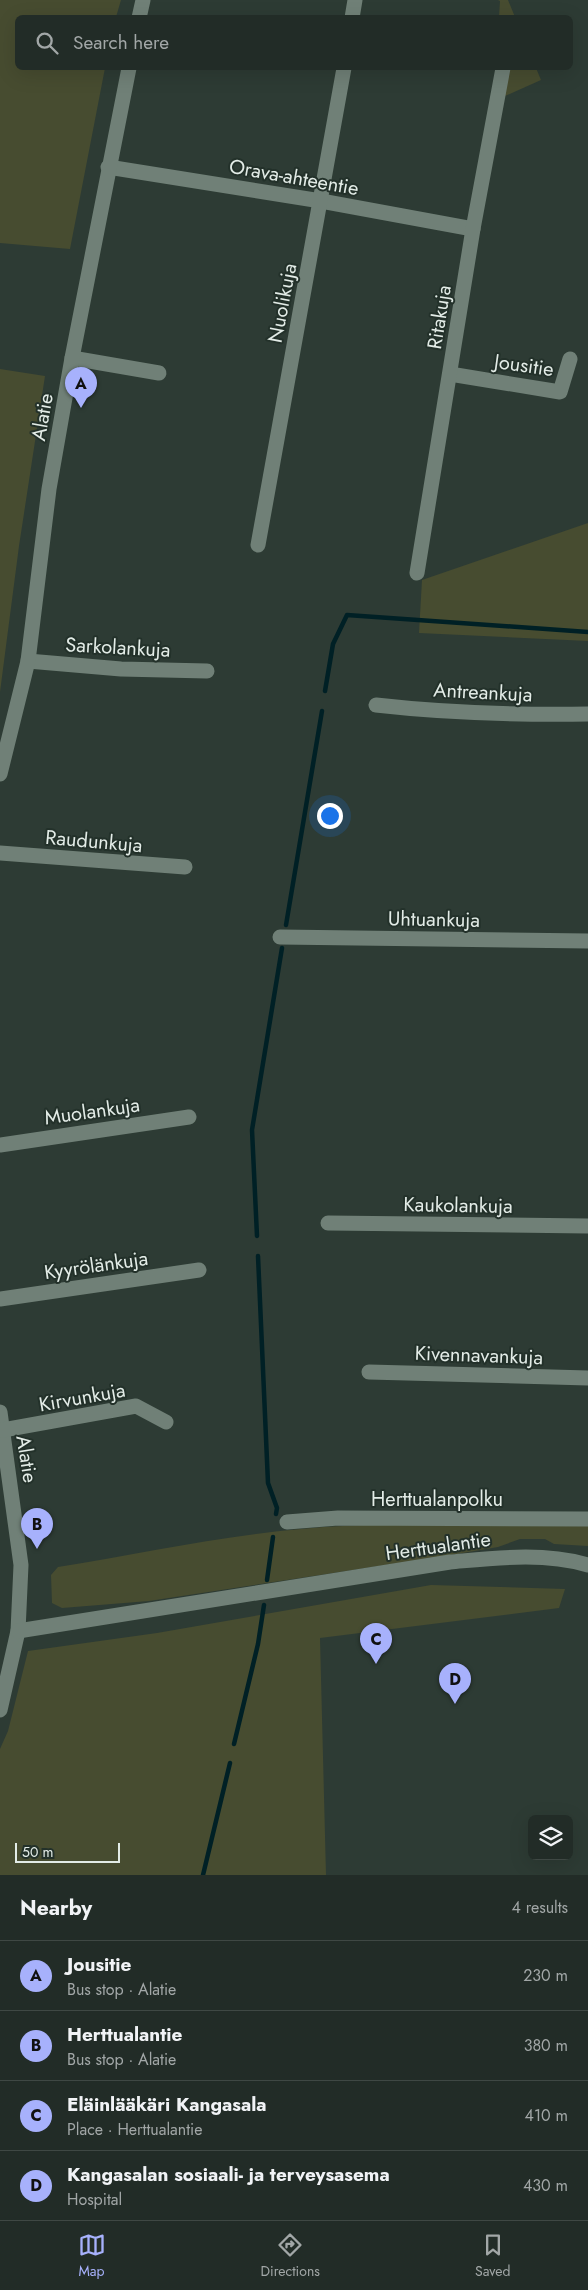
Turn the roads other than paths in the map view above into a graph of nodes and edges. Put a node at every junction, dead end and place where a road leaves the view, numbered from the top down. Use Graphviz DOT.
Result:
graph roads {
  1 [pos="143,0"];
  2 [pos="355,0"];
  3 [pos="140,15"];
  4 [pos="352,15"];
  5 [pos="129,70"];
  6 [pos="344,70"];
  7 [pos="503,70"];
  8 [pos="108,167"];
  9 [pos="321,201"];
  10 [pos="473,230"];
  11 [pos="72,358"];
  12 [pos="570,359"];
  13 [pos="159,374"];
  14 [pos="450,374"];
  15 [pos="258,545"];
  16 [pos="416,573"];
  17 [pos="28,661"];
  18 [pos="207,671"];
  19 [pos="376,705"];
  20 [pos="588,714"];
  21 [pos="0,774"];
  22 [pos="0,853"];
  23 [pos="185,868"];
  24 [pos="280,937"];
  25 [pos="588,942"];
  26 [pos="189,1117"];
  27 [pos="0,1145"];
  28 [pos="328,1223"];
  29 [pos="588,1226"];
  30 [pos="198,1270"];
  31 [pos="0,1299"];
  32 [pos="369,1372"];
  33 [pos="588,1378"];
  34 [pos="0,1412"];
  35 [pos="166,1422"];
  36 [pos="3,1430"];
  37 [pos="588,1519"];
  38 [pos="287,1522"];
  39 [pos="588,1565"];
  40 [pos="18,1630"];
  41 [pos="0,1710"];
  1 -- 3 [label="street"];
  2 -- 4 [label="street"];
  5 -- 8 [label="street, Alatie"];
  6 -- 9 [label="street, Nuolikuja"];
  7 -- 10 [label="street, Ritakuja"];
  8 -- 9 [label="street, Orava-ahteentie"];
  8 -- 11 [label="street, Alatie"];
  9 -- 10 [label="street, Orava-ahteentie"];
  9 -- 15 [label="street, Nuolikuja"];
  10 -- 14 [label="street, Ritakuja"];
  11 -- 13 [label="street"];
  11 -- 17 [label="street, Alatie"];
  12 -- 14 [label="street, Jousitie"];
  14 -- 16 [label="street, Ritakuja"];
  17 -- 18 [label="street, Sarkolankuja"];
  17 -- 21 [label="street, Alatie"];
  19 -- 20 [label="street, Antreankuja"];
  22 -- 23 [label="street, Raudunkuja"];
  24 -- 25 [label="street, Uhtuankuja"];
  26 -- 27 [label="street, Muolankuja"];
  28 -- 29 [label="street, Kaukolankuja"];
  30 -- 31 [label="street, Kyyrölänkuja"];
  32 -- 33 [label="street, Kivennavankuja"];
  34 -- 36 [label="street, Alatie"];
  35 -- 36 [label="street, Kirvunkuja"];
  36 -- 40 [label="street, Alatie"];
  37 -- 38 [label="street, Herttualanpolku"];
  39 -- 40 [label="street, Herttualantie"];
  40 -- 41 [label="street"];
}
